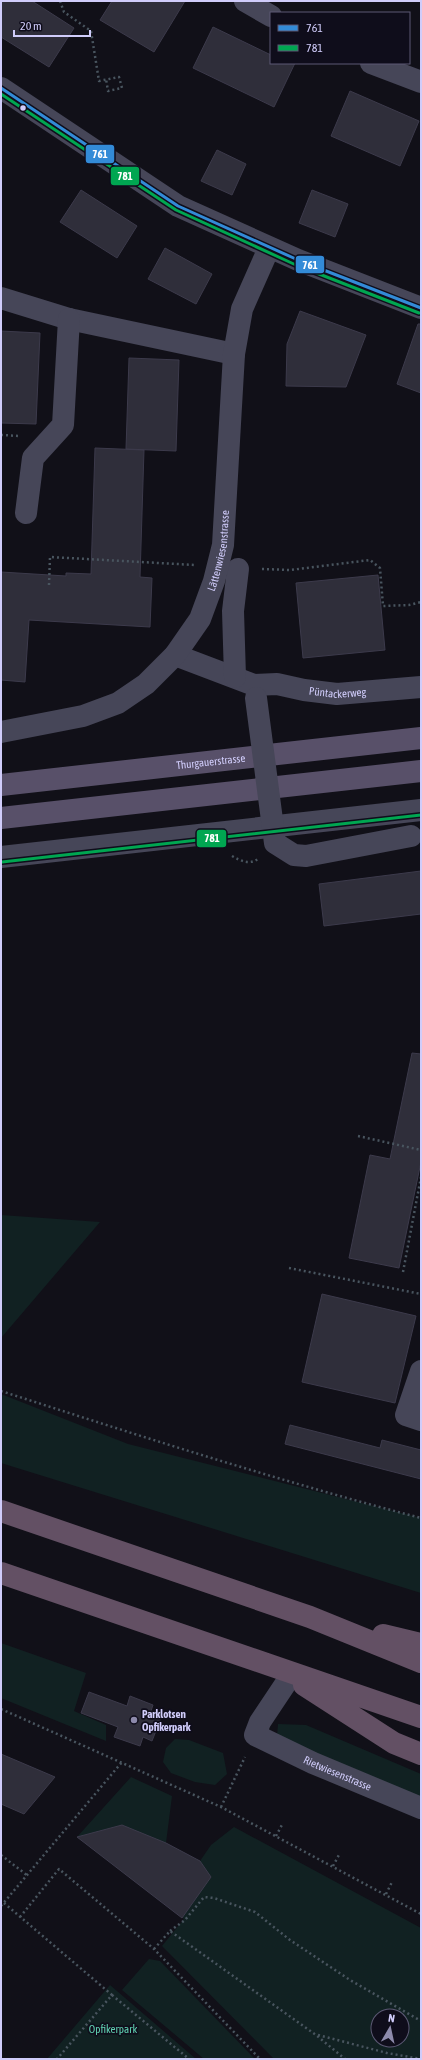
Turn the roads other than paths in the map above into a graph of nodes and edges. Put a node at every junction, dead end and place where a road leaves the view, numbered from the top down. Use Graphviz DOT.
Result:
graph roads {
  1 [pos="245,1"];
  2 [pos="270,15"];
  3 [pos="374,64"];
  4 [pos="421,82"];
  5 [pos="1,88"];
  6 [pos="269,248"];
  7 [pos="1,298"];
  8 [pos="421,308"];
  9 [pos="68,319"];
  10 [pos="234,354"];
  11 [pos="26,513"];
  12 [pos="238,569"];
  13 [pos="175,655"];
  14 [pos="249,687"];
  15 [pos="421,687"];
  16 [pos="1,732"];
  17 [pos="421,738"];
  18 [pos="421,771"];
  19 [pos="1,785"];
  20 [pos="421,810"];
  21 [pos="1,818"];
  22 [pos="416,834"];
  23 [pos="1,857"];
  24 [pos="421,1371"];
  25 [pos="421,1420"];
  26 [pos="1,1511"];
  27 [pos="1,1573"];
  28 [pos="310,1617"];
  29 [pos="421,1644"];
  30 [pos="421,1662"];
  31 [pos="281,1671"];
  32 [pos="421,1717"];
  33 [pos="421,1754"];
  34 [pos="421,1808"];
  1 -- 2 [label="street"];
  3 -- 4 [label="street"];
  5 -- 6 [label="street"];
  6 -- 8 [label="street"];
  6 -- 10 [label="street, Lättenwiesenstrasse"];
  7 -- 9 [label="street"];
  9 -- 10 [label="street"];
  9 -- 11 [label="street"];
  10 -- 13 [label="street, Lättenwiesenstrasse"];
  12 -- 14 [label="street"];
  13 -- 14 [label="street, Püntackerweg"];
  13 -- 16 [label="street, Lättenwiesenstrasse"];
  14 -- 15 [label="street, Püntackerweg"];
  14 -- 22 [label="street, bridge"];
  17 -- 19 [label="main road, Thurgauerstrasse"];
  18 -- 21 [label="main road"];
  20 -- 23 [label="street"];
  24 -- 25 [label="street"];
  26 -- 28 [label="highway"];
  27 -- 31 [label="highway"];
  28 -- 29 [label="highway"];
  28 -- 30 [label="highway"];
  31 -- 32 [label="highway"];
  31 -- 33 [label="highway"];
  31 -- 34 [label="street, Rietwiesenstrasse"];
}
